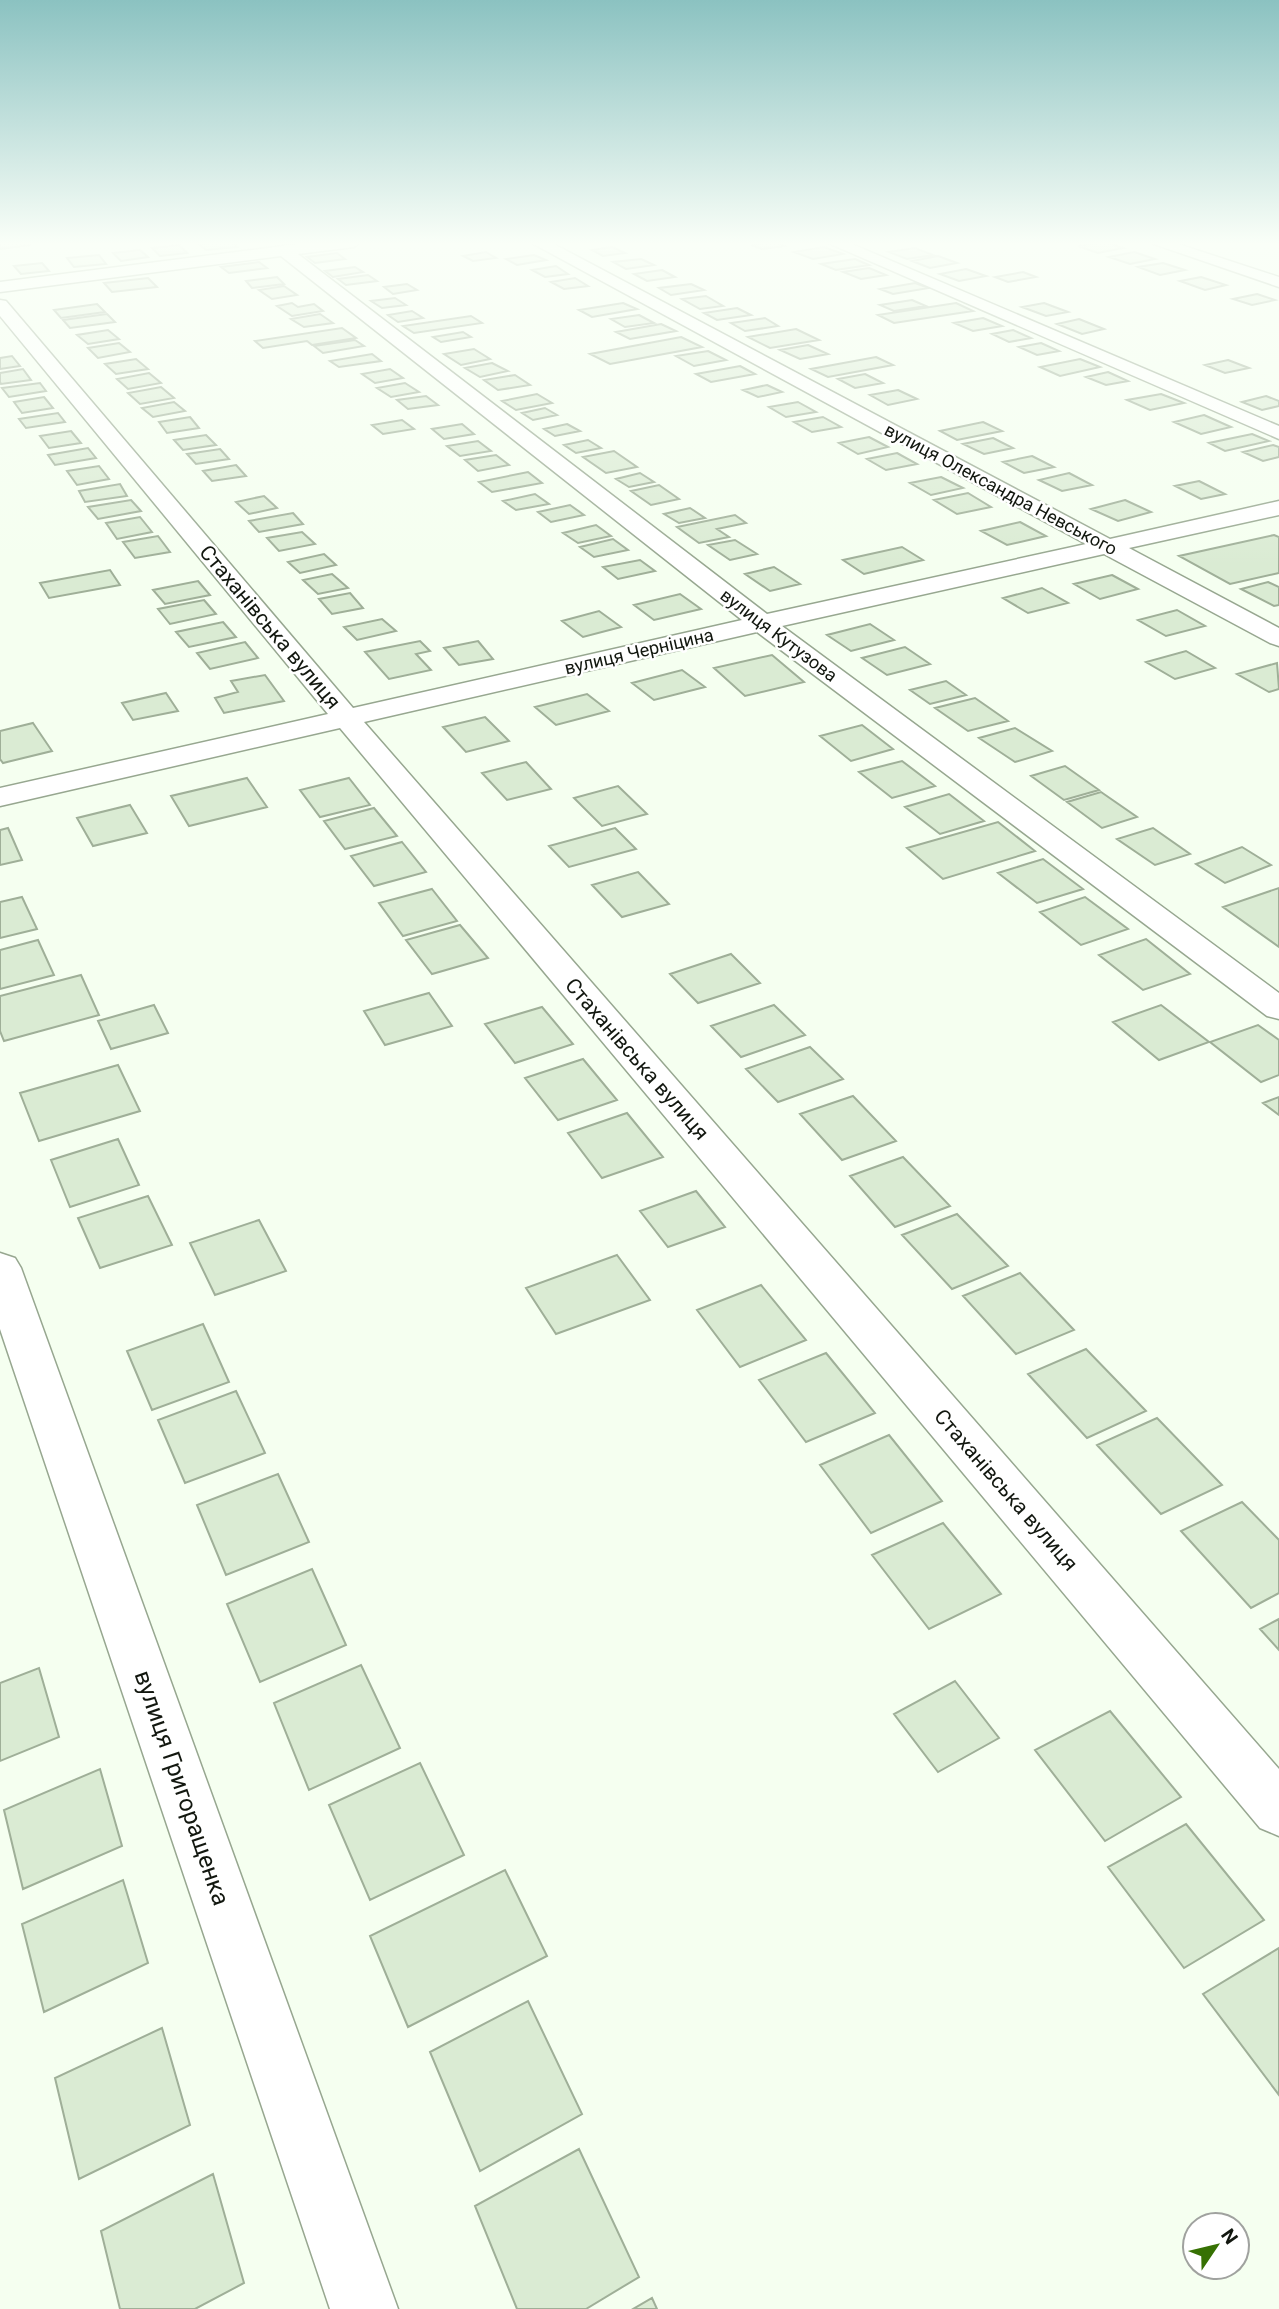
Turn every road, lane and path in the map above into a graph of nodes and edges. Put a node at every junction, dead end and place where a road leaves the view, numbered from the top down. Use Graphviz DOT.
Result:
graph roads {
  1 [pos="38,350"];
  2 [pos="411,350"];
  3 [pos="740,350"];
  4 [pos="1085,350"];
  5 [pos="1279,433"];
  6 [pos="1279,508"];
  7 [pos="1109,546"];
  8 [pos="762,623"];
  9 [pos="1279,638"];
  10 [pos="347,719"];
  11 [pos="0,797"];
  12 [pos="1279,1009"];
  13 [pos="0,1268"];
  14 [pos="1279,1810"];
  15 [pos="364,2309"];
  1 -- 10 [label="street, Стаханівська вулиця"];
  2 -- 8 [label="street, вулиця Кутузова"];
  3 -- 7 [label="street, вулиця Олександра Невського"];
  4 -- 5 [label="street"];
  6 -- 7 [label="street, вулиця Черніцина"];
  7 -- 8 [label="street, вулиця Черніцина"];
  7 -- 9 [label="street, вулиця Олександра Невського"];
  8 -- 10 [label="street, вулиця Черніцина"];
  8 -- 12 [label="street, вулиця Кутузова"];
  10 -- 11 [label="street, вулиця Черніцина"];
  10 -- 14 [label="street, Стаханівська вулиця"];
  13 -- 15 [label="street, вулиця Григоращенка"];
}
